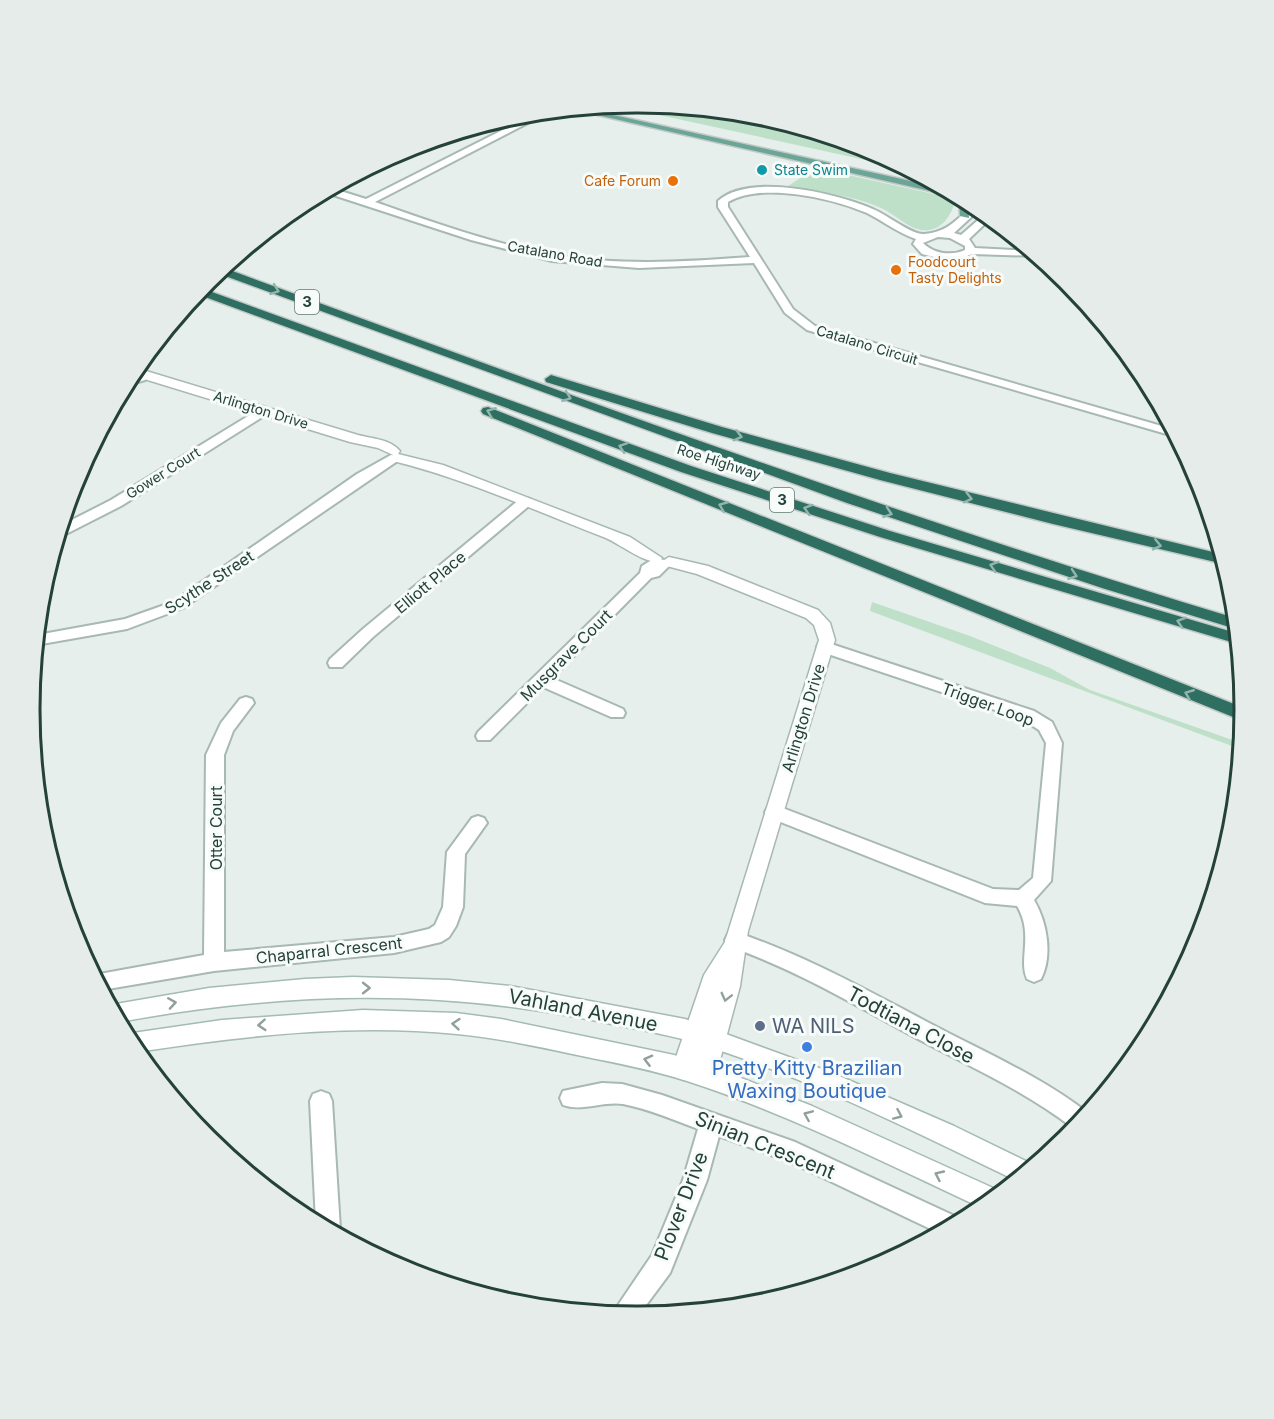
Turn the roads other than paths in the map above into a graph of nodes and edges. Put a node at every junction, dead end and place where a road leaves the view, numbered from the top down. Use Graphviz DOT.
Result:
graph roads {
  1 [pos="623,113"];
  2 [pos="598,114"];
  3 [pos="522,124"];
  4 [pos="899,174"];
  5 [pos="923,186"];
  6 [pos="339,193"];
  7 [pos="368,202"];
  8 [pos="965,212"];
  9 [pos="968,214"];
  10 [pos="965,216"];
  11 [pos="981,223"];
  12 [pos="946,235"];
  13 [pos="923,238"];
  14 [pos="963,239"];
  15 [pos="970,251"];
  16 [pos="1021,253"];
  17 [pos="755,260"];
  18 [pos="230,274"];
  19 [pos="209,295"];
  20 [pos="393,333"];
  21 [pos="334,341"];
  22 [pos="142,376"];
  23 [pos="263,411"];
  24 [pos="1164,431"];
  25 [pos="392,456"];
  26 [pos="525,502"];
  27 [pos="69,527"];
  28 [pos="1213,557"];
  29 [pos="660,561"];
  30 [pos="1226,621"];
  31 [pos="1228,636"];
  32 [pos="45,639"];
  33 [pos="825,647"];
  34 [pos="336,663"];
  35 [pos="541,680"];
  36 [pos="246,703"];
  37 [pos="1234,711"];
  38 [pos="616,713"];
  39 [pos="484,736"];
  40 [pos="774,812"];
  41 [pos="478,823"];
  42 [pos="1023,898"];
  43 [pos="735,940"];
  44 [pos="214,962"];
  45 [pos="1034,973"];
  46 [pos="106,981"];
  47 [pos="122,1012"];
  48 [pos="705,1036"];
  49 [pos="141,1041"];
  50 [pos="694,1072"];
  51 [pos="571,1098"];
  52 [pos="321,1101"];
  53 [pos="1074,1115"];
  54 [pos="711,1123"];
  55 [pos="1017,1169"];
  56 [pos="983,1195"];
  57 [pos="327,1219"];
  58 [pos="942,1222"];
  59 [pos="631,1306"];
  1 -- 4 [label="main road"];
  2 -- 5 [label="main road"];
  3 -- 7 [label="street"];
  6 -- 7 [label="street, Catalano Road"];
  7 -- 17 [label="street, Catalano Road"];
  8 -- 10 [label="main road"];
  9 -- 10 [label="street"];
  10 -- 12 [label="street"];
  11 -- 14 [label="street"];
  12 -- 13 [label="street"];
  12 -- 14 [label="street"];
  13 -- 15 [label="street, Catalano Circuit"];
  13 -- 17 [label="street, Catalano Circuit"];
  14 -- 15 [label="street"];
  15 -- 16 [label="street, Catalano Circuit"];
  17 -- 24 [label="street, Catalano Circuit"];
  18 -- 20 [label="highway, Roe Highway / 3, one-way"];
  19 -- 21 [label="highway, Roe Highway / 3"];
  20 -- 28 [label="highway, one-way"];
  20 -- 30 [label="highway, Roe Highway / 3, one-way"];
  31 -- 21 [label="highway, Roe Highway / 3, one-way"];
  37 -- 21 [label="highway, one-way"];
  22 -- 23 [label="street, Arlington Drive"];
  23 -- 25 [label="street, Arlington Drive"];
  23 -- 27 [label="street, Gower Court"];
  25 -- 26 [label="street, Arlington Drive"];
  25 -- 32 [label="street, Scythe Street"];
  26 -- 29 [label="street, Arlington Drive"];
  26 -- 34 [label="street, Elliott Place"];
  29 -- 33 [label="street, Arlington Drive"];
  29 -- 35 [label="street, Musgrave Court"];
  33 -- 40 [label="street, Arlington Drive"];
  33 -- 42 [label="street, Trigger Loop"];
  35 -- 38 [label="street"];
  35 -- 39 [label="street, Musgrave Court"];
  36 -- 44 [label="street, Otter Court"];
  40 -- 42 [label="street"];
  40 -- 43 [label="street, Arlington Drive"];
  41 -- 44 [label="street, Chaparral Crescent"];
  42 -- 45 [label="street"];
  43 -- 48 [label="street, Arlington Drive"];
  43 -- 53 [label="street, Todtiana Close"];
  44 -- 46 [label="street, Chaparral Crescent"];
  47 -- 48 [label="street, Vahland Avenue, one-way"];
  48 -- 50 [label="street, Arlington Drive"];
  48 -- 55 [label="street, Vahland Avenue, one-way"];
  50 -- 49 [label="street, Vahland Avenue, one-way"];
  56 -- 50 [label="street, Vahland Avenue, one-way"];
  51 -- 54 [label="street, Sinian Crescent"];
  52 -- 57 [label="street"];
  54 -- 58 [label="street, Sinian Crescent"];
  54 -- 59 [label="street, Plover Drive"];
}
